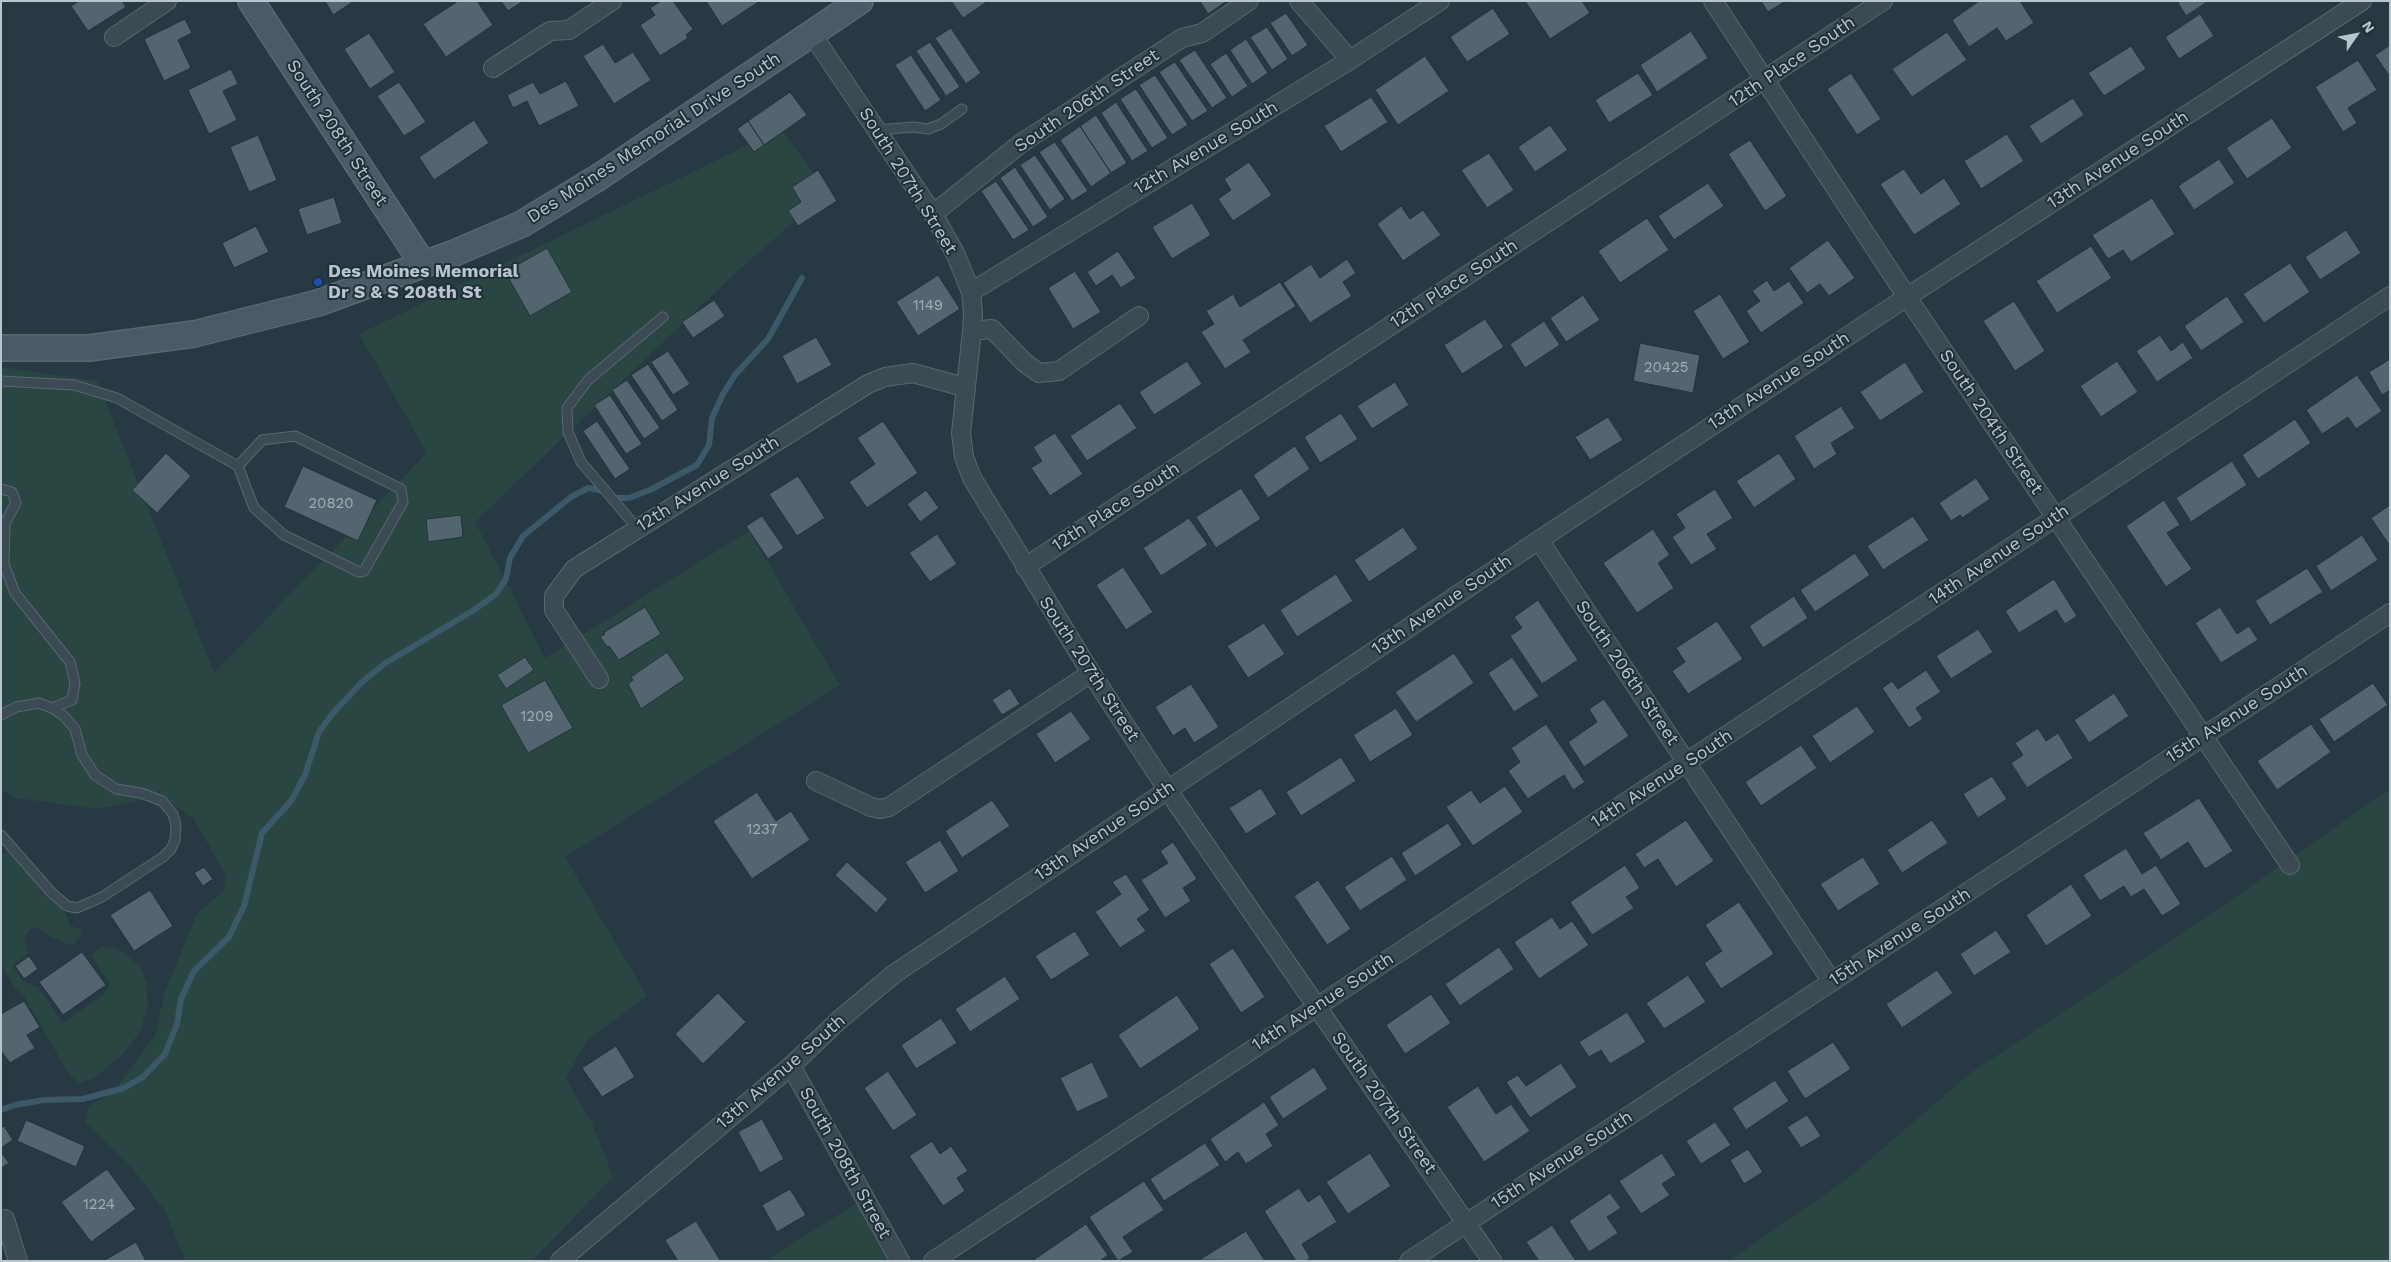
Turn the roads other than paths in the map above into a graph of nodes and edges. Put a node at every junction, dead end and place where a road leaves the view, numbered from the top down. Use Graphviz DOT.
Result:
graph roads {
  1 [pos="167,1"];
  2 [pos="251,1"];
  3 [pos="612,1"];
  4 [pos="860,1"];
  5 [pos="1249,1"];
  6 [pos="1299,1"];
  7 [pos="1440,1"];
  8 [pos="1713,1"];
  9 [pos="1883,1"];
  10 [pos="2362,1"];
  11 [pos="812,34"];
  12 [pos="114,37"];
  13 [pos="1350,60"];
  14 [pos="493,68"];
  15 [pos="1766,79"];
  16 [pos="962,109"];
  17 [pos="878,130"];
  18 [pos="933,214"];
  19 [pos="422,264"];
  20 [pos="970,292"];
  21 [pos="2390,296"];
  22 [pos="1907,297"];
  23 [pos="1139,316"];
  24 [pos="663,317"];
  25 [pos="972,331"];
  26 [pos="1,348"];
  27 [pos="1,381"];
  28 [pos="964,387"];
  29 [pos="238,466"];
  30 [pos="1,489"];
  31 [pos="2056,517"];
  32 [pos="638,529"];
  33 [pos="1539,540"];
  34 [pos="1024,567"];
  35 [pos="2390,613"];
  36 [pos="1090,673"];
  37 [pos="599,679"];
  38 [pos="52,708"];
  39 [pos="1,716"];
  40 [pos="2203,737"];
  41 [pos="1687,763"];
  42 [pos="816,781"];
  43 [pos="1167,789"];
  44 [pos="1,835"];
  45 [pos="2290,865"];
  46 [pos="1832,982"];
  47 [pos="1316,1006"];
  48 [pos="791,1066"];
  49 [pos="5,1219"];
  50 [pos="1466,1223"];
  51 [pos="18,1261"];
  52 [pos="560,1261"];
  53 [pos="900,1261"];
  54 [pos="933,1261"];
  55 [pos="1409,1261"];
  56 [pos="1492,1261"];
  1 -- 12 [label="street"];
  2 -- 19 [label="main road, South 208th Street"];
  3 -- 14 [label="street"];
  4 -- 11 [label="main road, Des Moines Memorial Drive South"];
  5 -- 18 [label="street, South 206th Street"];
  6 -- 13 [label="street"];
  7 -- 13 [label="street, 12th Avenue South"];
  8 -- 15 [label="street, South 204th Street"];
  9 -- 15 [label="street, 12th Place South"];
  10 -- 22 [label="street, 13th Avenue South"];
  11 -- 17 [label="street, South 207th Street"];
  11 -- 19 [label="main road, Des Moines Memorial Drive South"];
  13 -- 20 [label="street, 12th Avenue South"];
  15 -- 22 [label="street, South 204th Street"];
  15 -- 34 [label="street, 12th Place South"];
  16 -- 17 [label="lane"];
  17 -- 18 [label="street, South 207th Street"];
  18 -- 20 [label="street, South 207th Street"];
  19 -- 26 [label="main road, Des Moines Memorial Drive South"];
  20 -- 25 [label="street, South 207th Street"];
  21 -- 31 [label="street, 14th Avenue South"];
  22 -- 31 [label="street, South 204th Street"];
  22 -- 33 [label="street, 13th Avenue South"];
  23 -- 25 [label="street"];
  24 -- 32 [label="lane"];
  25 -- 28 [label="street, South 207th Street"];
  27 -- 29 [label="lane"];
  28 -- 32 [label="street, 12th Avenue South"];
  28 -- 34 [label="street, South 207th Street"];
  29 -- 29 [label="lane"];
  30 -- 38 [label="lane"];
  31 -- 40 [label="street, South 204th Street"];
  31 -- 41 [label="street, 14th Avenue South"];
  32 -- 37 [label="street, 12th Avenue South"];
  33 -- 41 [label="street, South 206th Street"];
  33 -- 43 [label="street, 13th Avenue South"];
  34 -- 36 [label="street, South 207th Street"];
  35 -- 40 [label="street, 15th Avenue South"];
  36 -- 42 [label="street"];
  36 -- 43 [label="street, South 207th Street"];
  38 -- 39 [label="lane"];
  38 -- 44 [label="lane"];
  40 -- 45 [label="street, South 204th Street"];
  40 -- 46 [label="street, 15th Avenue South"];
  41 -- 46 [label="street, South 206th Street"];
  41 -- 47 [label="street, 14th Avenue South"];
  43 -- 47 [label="street, South 207th Street"];
  43 -- 48 [label="street, 13th Avenue South"];
  46 -- 50 [label="street, 15th Avenue South"];
  47 -- 50 [label="street, South 207th Street"];
  47 -- 54 [label="street, 14th Avenue South"];
  48 -- 52 [label="street, 13th Avenue South"];
  48 -- 53 [label="street, South 208th Street"];
  49 -- 51 [label="street"];
  50 -- 55 [label="street, 15th Avenue South"];
  50 -- 56 [label="street, South 207th Street"];
}
